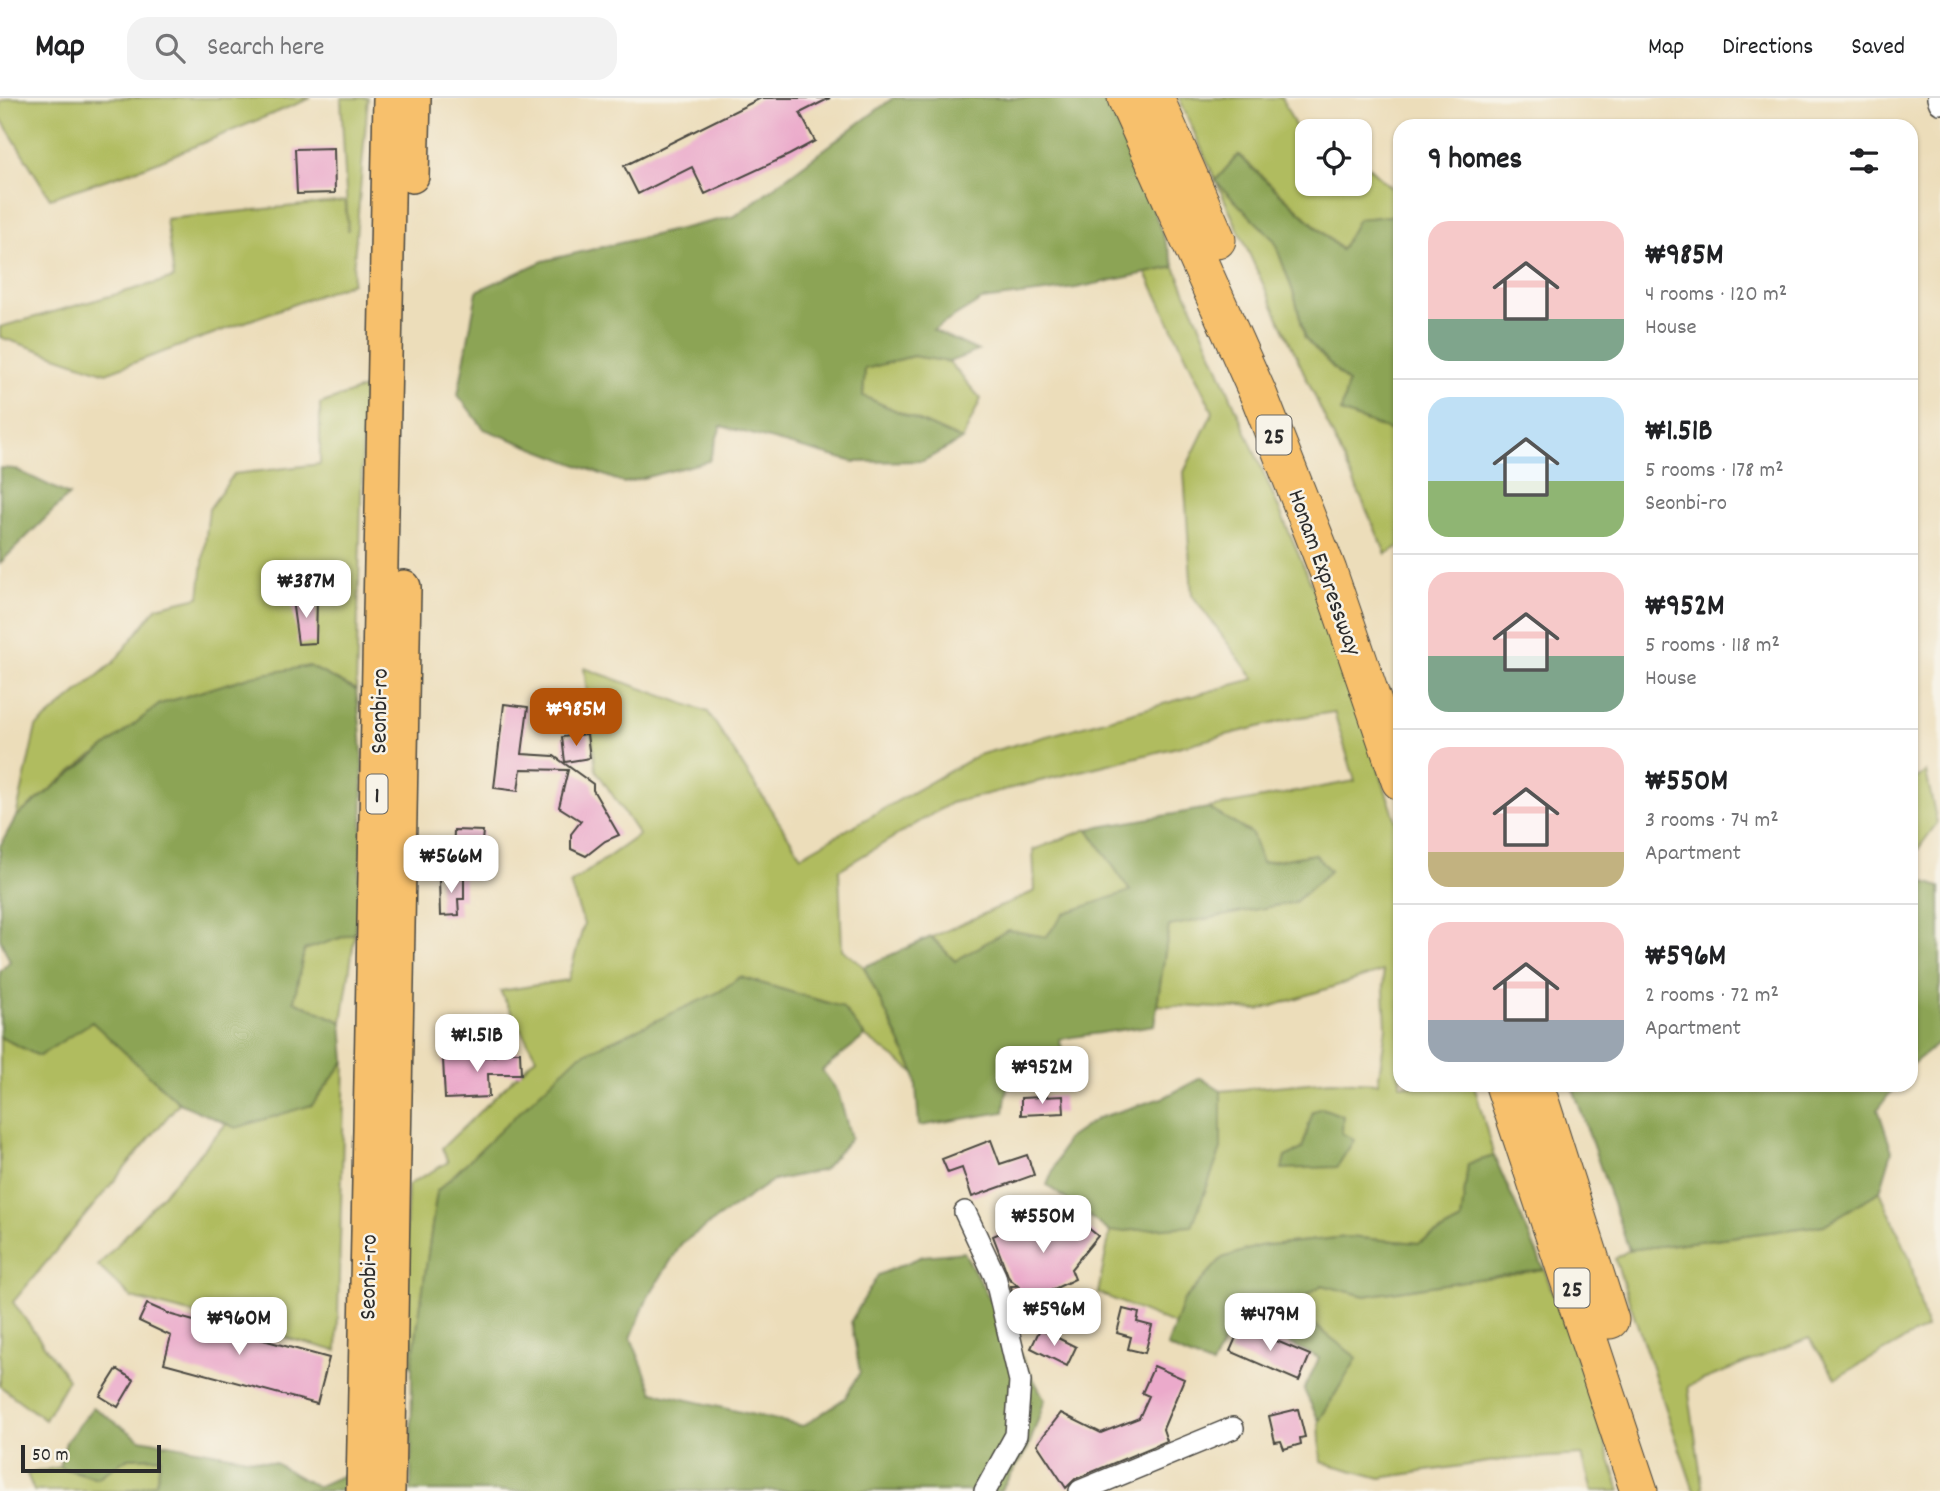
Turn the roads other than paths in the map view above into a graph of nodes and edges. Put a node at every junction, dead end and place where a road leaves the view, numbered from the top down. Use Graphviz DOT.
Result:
graph roads {
  1 [pos="390,98"];
  2 [pos="414,98"];
  3 [pos="1126,98"];
  4 [pos="1155,98"];
  5 [pos="1393,689"];
  6 [pos="1393,760"];
  7 [pos="1506,1092"];
  8 [pos="1537,1092"];
  9 [pos="965,1212"];
  10 [pos="1233,1428"];
  11 [pos="363,1491"];
  12 [pos="388,1491"];
  13 [pos="985,1491"];
  14 [pos="1080,1491"];
  15 [pos="1639,1491"];
  16 [pos="1664,1491"];
  1 -- 11 [label="main road, Seonbi-ro / 1"];
  2 -- 12 [label="main road, Seonbi-ro / 1"];
  3 -- 6 [label="highway, Honam Expressway / 25"];
  4 -- 5 [label="highway, Honam Expressway / 25"];
  7 -- 15 [label="highway, 25"];
  8 -- 16 [label="highway, 25"];
  9 -- 13 [label="street"];
  10 -- 14 [label="street"];
}
